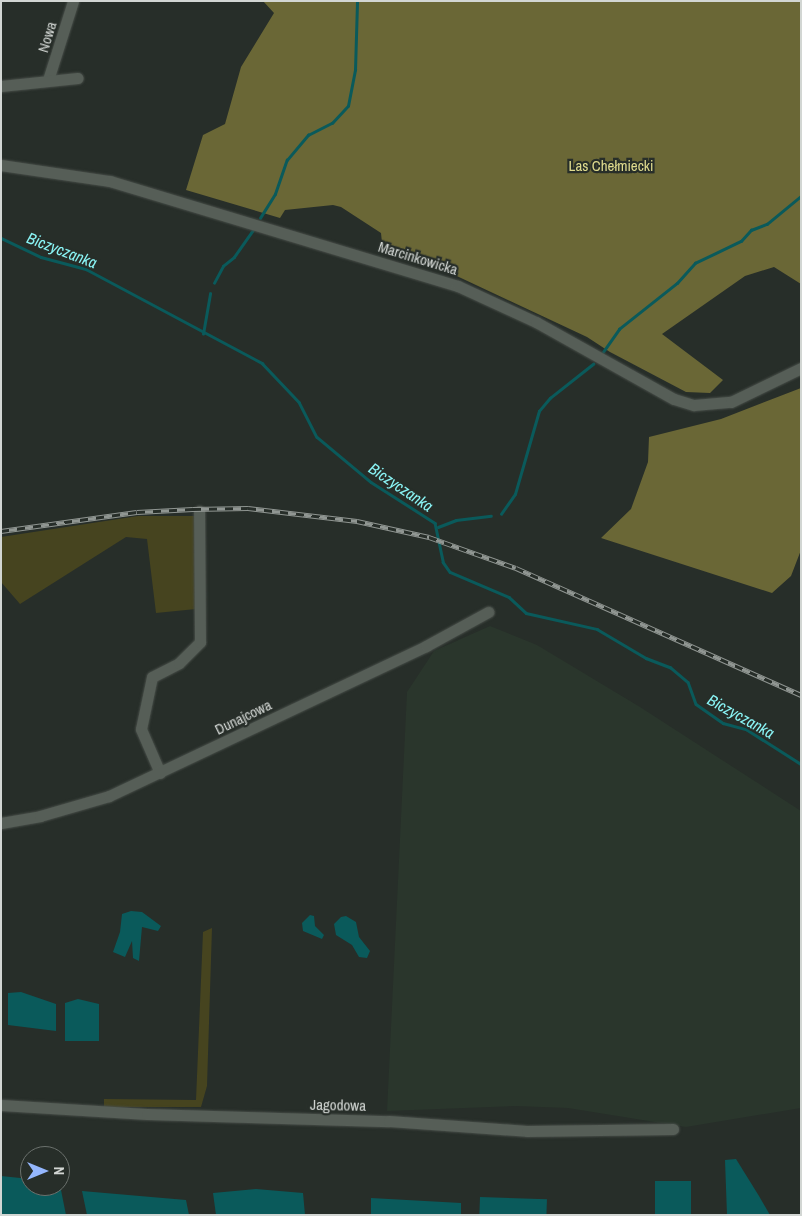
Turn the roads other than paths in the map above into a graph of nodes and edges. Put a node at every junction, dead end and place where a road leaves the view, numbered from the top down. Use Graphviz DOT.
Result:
graph roads {
  1 [pos="73,1"];
  2 [pos="78,78"];
  3 [pos="48,80"];
  4 [pos="1,86"];
  5 [pos="1,165"];
  6 [pos="801,368"];
  7 [pos="199,510"];
  8 [pos="488,612"];
  9 [pos="160,773"];
  10 [pos="1,822"];
  11 [pos="1,1105"];
  12 [pos="673,1129"];
  1 -- 3 [label="street, Nowa"];
  2 -- 3 [label="street"];
  3 -- 4 [label="street"];
  5 -- 6 [label="street, Marcinkowicka"];
  7 -- 9 [label="street"];
  8 -- 9 [label="street, Dunajcowa"];
  9 -- 10 [label="street, Dunajcowa"];
  11 -- 12 [label="street, Jagodowa"];
}
